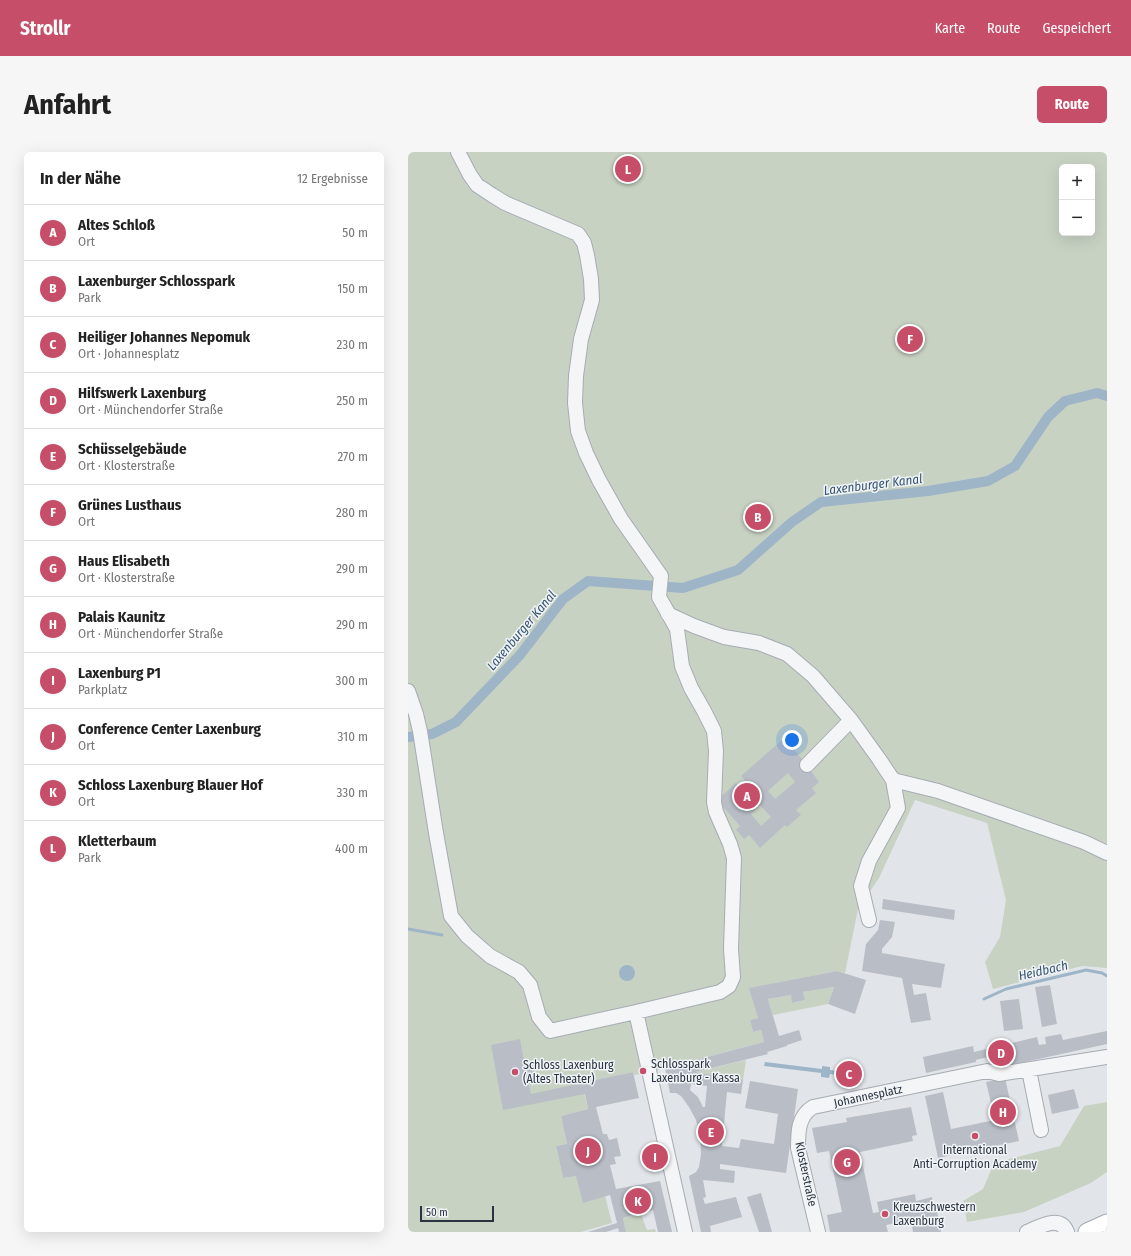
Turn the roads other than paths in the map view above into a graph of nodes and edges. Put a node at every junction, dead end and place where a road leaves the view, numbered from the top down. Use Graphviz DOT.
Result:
graph roads {
  1 [pos="458,152"];
  2 [pos="668,614"];
  3 [pos="408,691"];
  4 [pos="851,720"];
  5 [pos="807,765"];
  6 [pos="893,780"];
  7 [pos="1107,853"];
  8 [pos="869,920"];
  9 [pos="636,1012"];
  10 [pos="1107,1057"];
  11 [pos="1029,1070"];
  12 [pos="822,1105"];
  13 [pos="1041,1130"];
  14 [pos="1107,1223"];
  15 [pos="685,1232"];
  16 [pos="818,1232"];
  17 [pos="1027,1232"];
  18 [pos="1067,1232"];
  19 [pos="1086,1232"];
  1 -- 2 [label="street"];
  2 -- 4 [label="street"];
  2 -- 9 [label="street"];
  3 -- 9 [label="street"];
  4 -- 5 [label="street"];
  4 -- 6 [label="street"];
  6 -- 7 [label="street"];
  6 -- 8 [label="street"];
  9 -- 15 [label="street"];
  10 -- 11 [label="street, Johannesplatz"];
  11 -- 12 [label="street, Johannesplatz"];
  11 -- 13 [label="street"];
  12 -- 16 [label="street, Klosterstraße"];
  14 -- 19 [label="main road"];
  17 -- 18 [label="street"];
}
